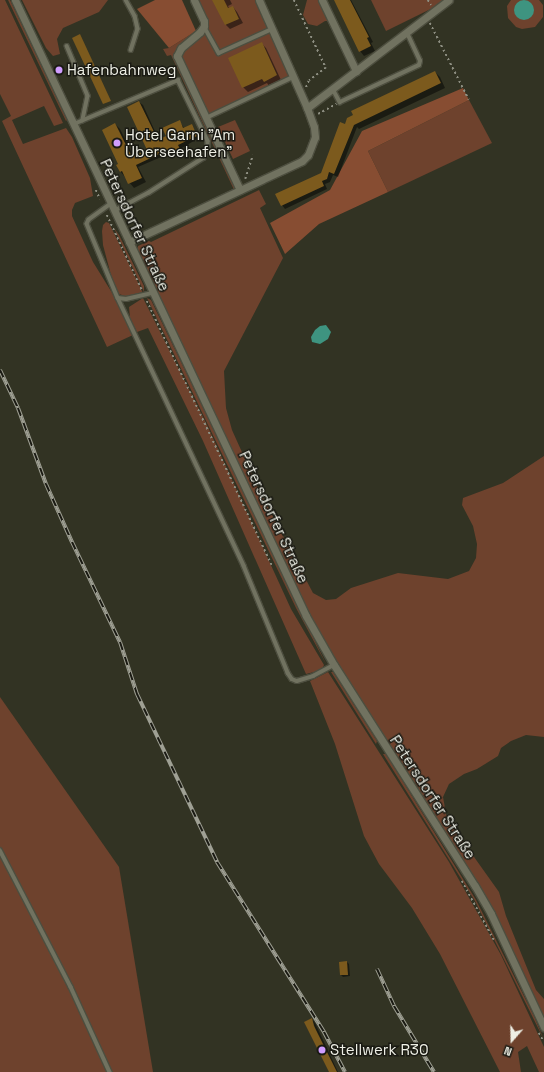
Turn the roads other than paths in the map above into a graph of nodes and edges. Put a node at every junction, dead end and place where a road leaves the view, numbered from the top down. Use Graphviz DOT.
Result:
graph roads {
  1 [pos="15,0"];
  2 [pos="126,0"];
  3 [pos="194,0"];
  4 [pos="259,0"];
  5 [pos="322,0"];
  6 [pos="448,0"];
  7 [pos="204,26"];
  8 [pos="272,29"];
  9 [pos="407,33"];
  10 [pos="67,46"];
  11 [pos="131,50"];
  12 [pos="356,71"];
  13 [pos="293,76"];
  14 [pos="332,89"];
  15 [pos="307,108"];
  16 [pos="206,118"];
  17 [pos="83,120"];
  18 [pos="74,124"];
  19 [pos="240,190"];
  20 [pos="111,204"];
  21 [pos="114,212"];
  22 [pos="129,242"];
  23 [pos="152,293"];
  24 [pos="118,298"];
  25 [pos="334,665"];
  26 [pos="0,850"];
  27 [pos="544,1027"];
  28 [pos="110,1072"];
  1 -- 18 [label="street, Petersdorfer Straße"];
  2 -- 11 [label="lane"];
  3 -- 7 [label="street"];
  4 -- 8 [label="street"];
  5 -- 12 [label="street"];
  6 -- 9 [label="street"];
  7 -- 8 [label="lane"];
  7 -- 16 [label="street"];
  8 -- 13 [label="street"];
  9 -- 12 [label="street"];
  9 -- 14 [label="lane"];
  10 -- 17 [label="lane"];
  12 -- 14 [label="street"];
  13 -- 15 [label="street"];
  13 -- 16 [label="lane"];
  14 -- 15 [label="street"];
  15 -- 19 [label="street"];
  16 -- 19 [label="street"];
  17 -- 18 [label="lane"];
  17 -- 21 [label="lane"];
  18 -- 20 [label="street, Petersdorfer Straße"];
  19 -- 22 [label="street"];
  20 -- 21 [label="street, Petersdorfer Straße"];
  20 -- 24 [label="lane"];
  21 -- 22 [label="street, Petersdorfer Straße"];
  22 -- 23 [label="street, Petersdorfer Straße"];
  23 -- 24 [label="lane"];
  23 -- 25 [label="street, Petersdorfer Straße"];
  24 -- 25 [label="lane"];
  25 -- 27 [label="street, Petersdorfer Straße"];
  26 -- 28 [label="lane"];
}
